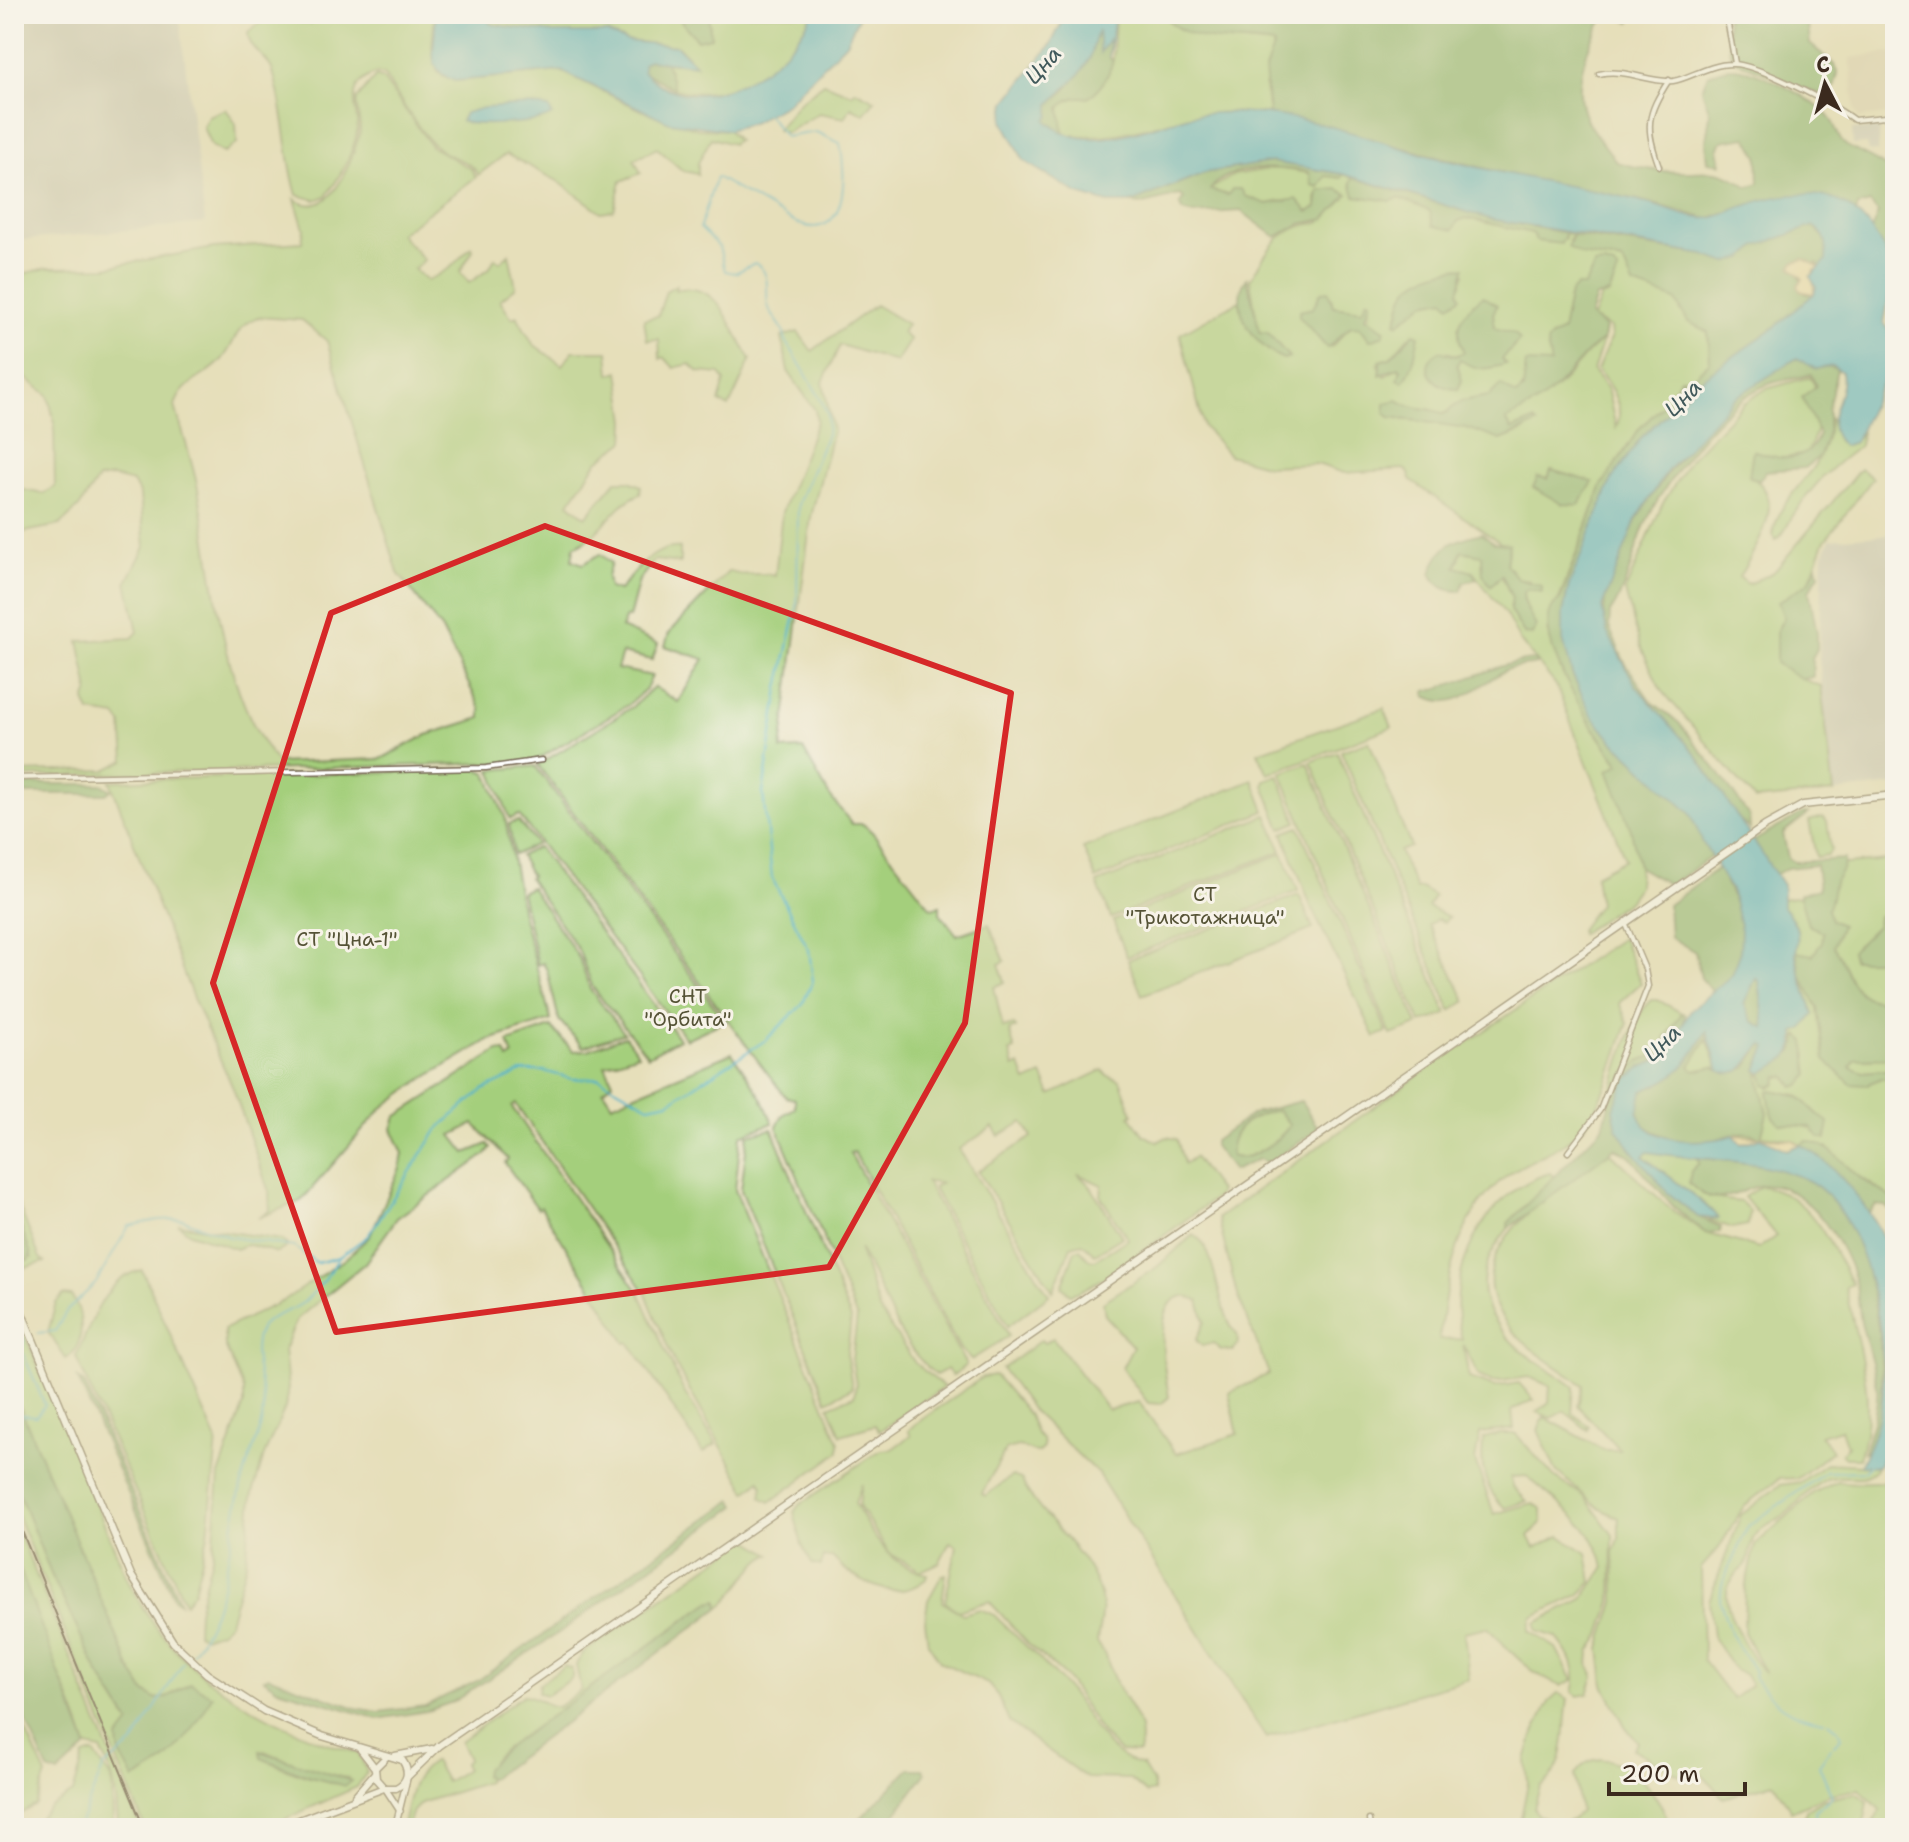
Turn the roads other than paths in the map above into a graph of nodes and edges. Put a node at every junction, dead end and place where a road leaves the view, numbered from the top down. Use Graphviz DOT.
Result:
graph roads {
  1 [pos="1726,14"];
  2 [pos="1735,63"];
  3 [pos="1599,74"];
  4 [pos="1669,80"];
  5 [pos="1895,116"];
  6 [pos="1659,166"];
  7 [pos="542,760"];
  8 [pos="14,778"];
  9 [pos="1895,795"];
  10 [pos="1625,922"];
  11 [pos="1568,1152"];
  12 [pos="14,1294"];
  13 [pos="439,1746"];
  14 [pos="358,1748"];
  15 [pos="393,1756"];
  16 [pos="374,1771"];
  17 [pos="407,1777"];
  18 [pos="385,1788"];
  19 [pos="349,1800"];
  20 [pos="400,1812"];
  21 [pos="1369,1820"];
  22 [pos="278,1828"];
  23 [pos="395,1828"];
  24 [pos="1370,1828"];
  1 -- 2 [label="street"];
  2 -- 4 [label="street"];
  2 -- 5 [label="street"];
  3 -- 4 [label="street"];
  4 -- 6 [label="street"];
  7 -- 8 [label="street"];
  9 -- 10 [label="main road"];
  10 -- 11 [label="street"];
  10 -- 13 [label="main road"];
  12 -- 14 [label="main road"];
  13 -- 15 [label="main road"];
  13 -- 17 [label="main road"];
  14 -- 15 [label="main road"];
  14 -- 16 [label="main road"];
  15 -- 16 [label="main road"];
  15 -- 17 [label="main road"];
  16 -- 18 [label="main road"];
  16 -- 19 [label="main road"];
  17 -- 18 [label="main road"];
  17 -- 20 [label="street"];
  18 -- 19 [label="main road"];
  18 -- 20 [label="street"];
  19 -- 22 [label="main road"];
  20 -- 23 [label="street"];
  21 -- 24 [label="street"];
}
